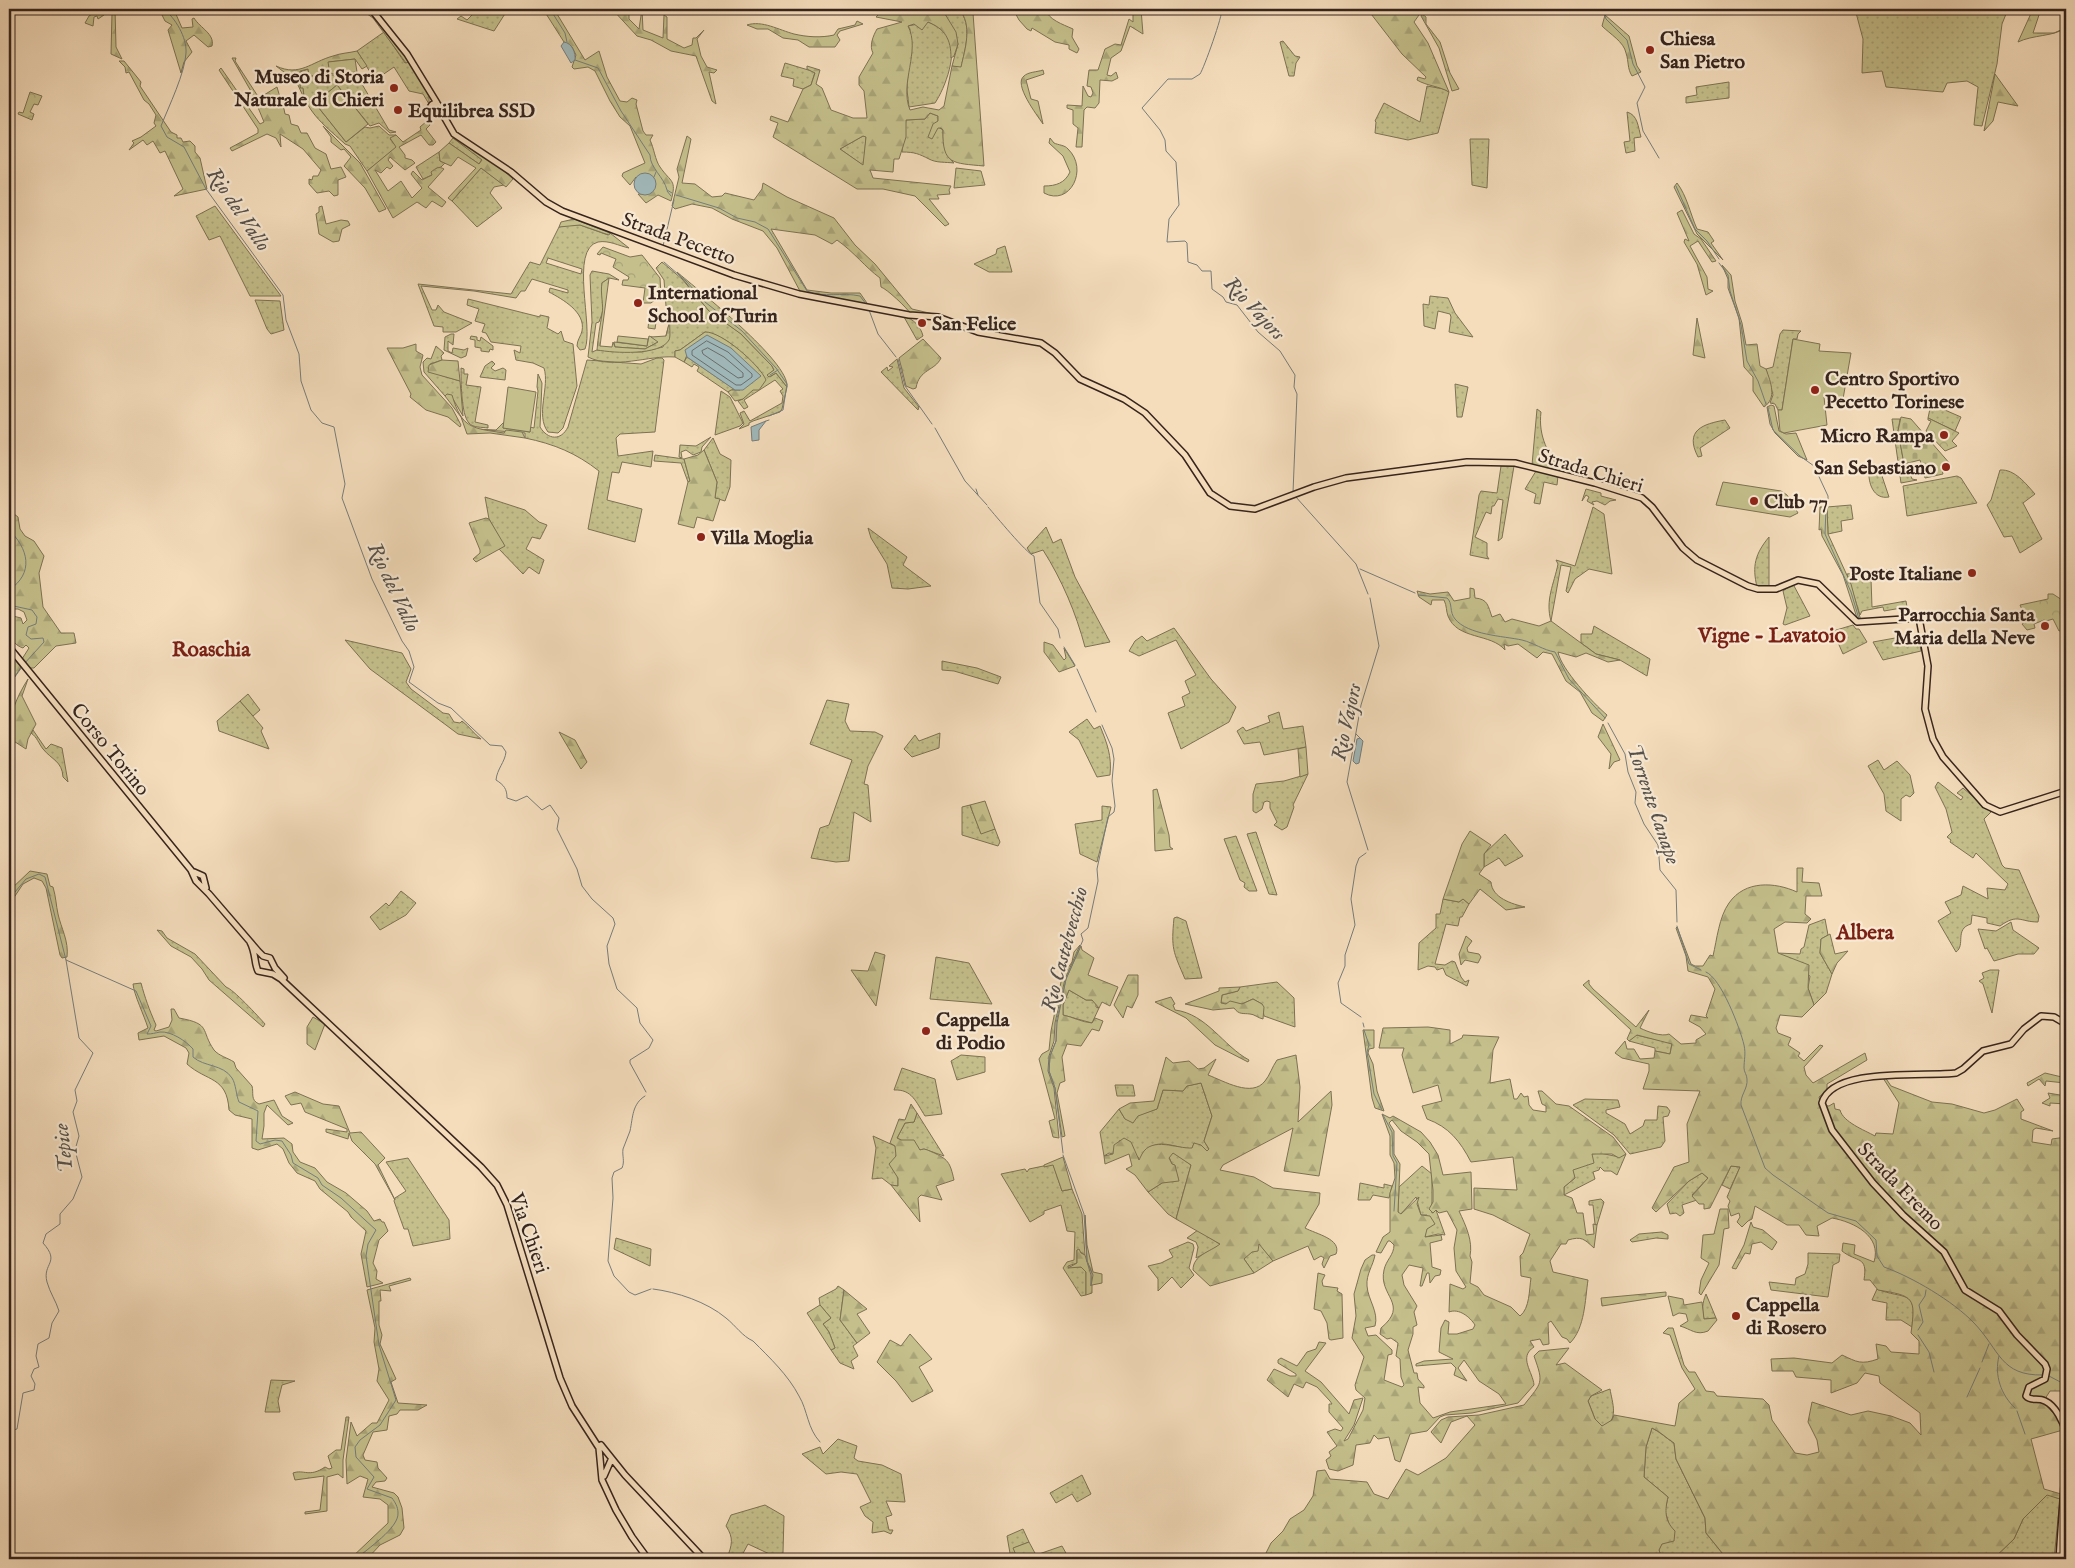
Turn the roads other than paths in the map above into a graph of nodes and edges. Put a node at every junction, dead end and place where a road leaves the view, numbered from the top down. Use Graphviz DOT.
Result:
graph roads {
  1 [pos="371,9"];
  2 [pos="1295,495"];
  3 [pos="9,647"];
  4 [pos="2066,811"];
  5 [pos="250,942"];
  6 [pos="263,956"];
  7 [pos="256,961"];
  8 [pos="273,965"];
  9 [pos="269,973"];
  10 [pos="330,1024"];
  11 [pos="2066,1024"];
  12 [pos="585,1425"];
  13 [pos="2066,1432"];
  14 [pos="2066,1457"];
  15 [pos="600,1458"];
  16 [pos="609,1458"];
  17 [pos="606,1467"];
  18 [pos="625,1475"];
  19 [pos="648,1559"];
  20 [pos="704,1559"];
  21 [pos="2059,1559"];
  1 -- 2 [label="main road, Strada Pecetto"];
  2 -- 4 [label="main road, Strada Chieri"];
  3 -- 5 [label="main road, Corso Torino"];
  5 -- 6 [label="main road, Via Chieri"];
  5 -- 7 [label="main road, Via Chieri"];
  6 -- 7 [label="main road"];
  6 -- 8 [label="main road, Via Chieri"];
  7 -- 9 [label="main road, Via Chieri"];
  8 -- 9 [label="main road"];
  8 -- 10 [label="main road, Via Chieri"];
  9 -- 10 [label="main road, Via Chieri"];
  10 -- 12 [label="main road, Via Chieri"];
  11 -- 13 [label="main road, Strada Eremo"];
  12 -- 15 [label="main road, Via Chieri"];
  12 -- 16 [label="main road, Via Chieri"];
  14 -- 21 [label="main road"];
  15 -- 16 [label="main road"];
  15 -- 17 [label="main road, Via Chieri"];
  16 -- 17 [label="main road"];
  16 -- 18 [label="main road, Via Chieri"];
  17 -- 18 [label="main road"];
  17 -- 19 [label="main road"];
  18 -- 20 [label="main road, Via Chieri"];
}
